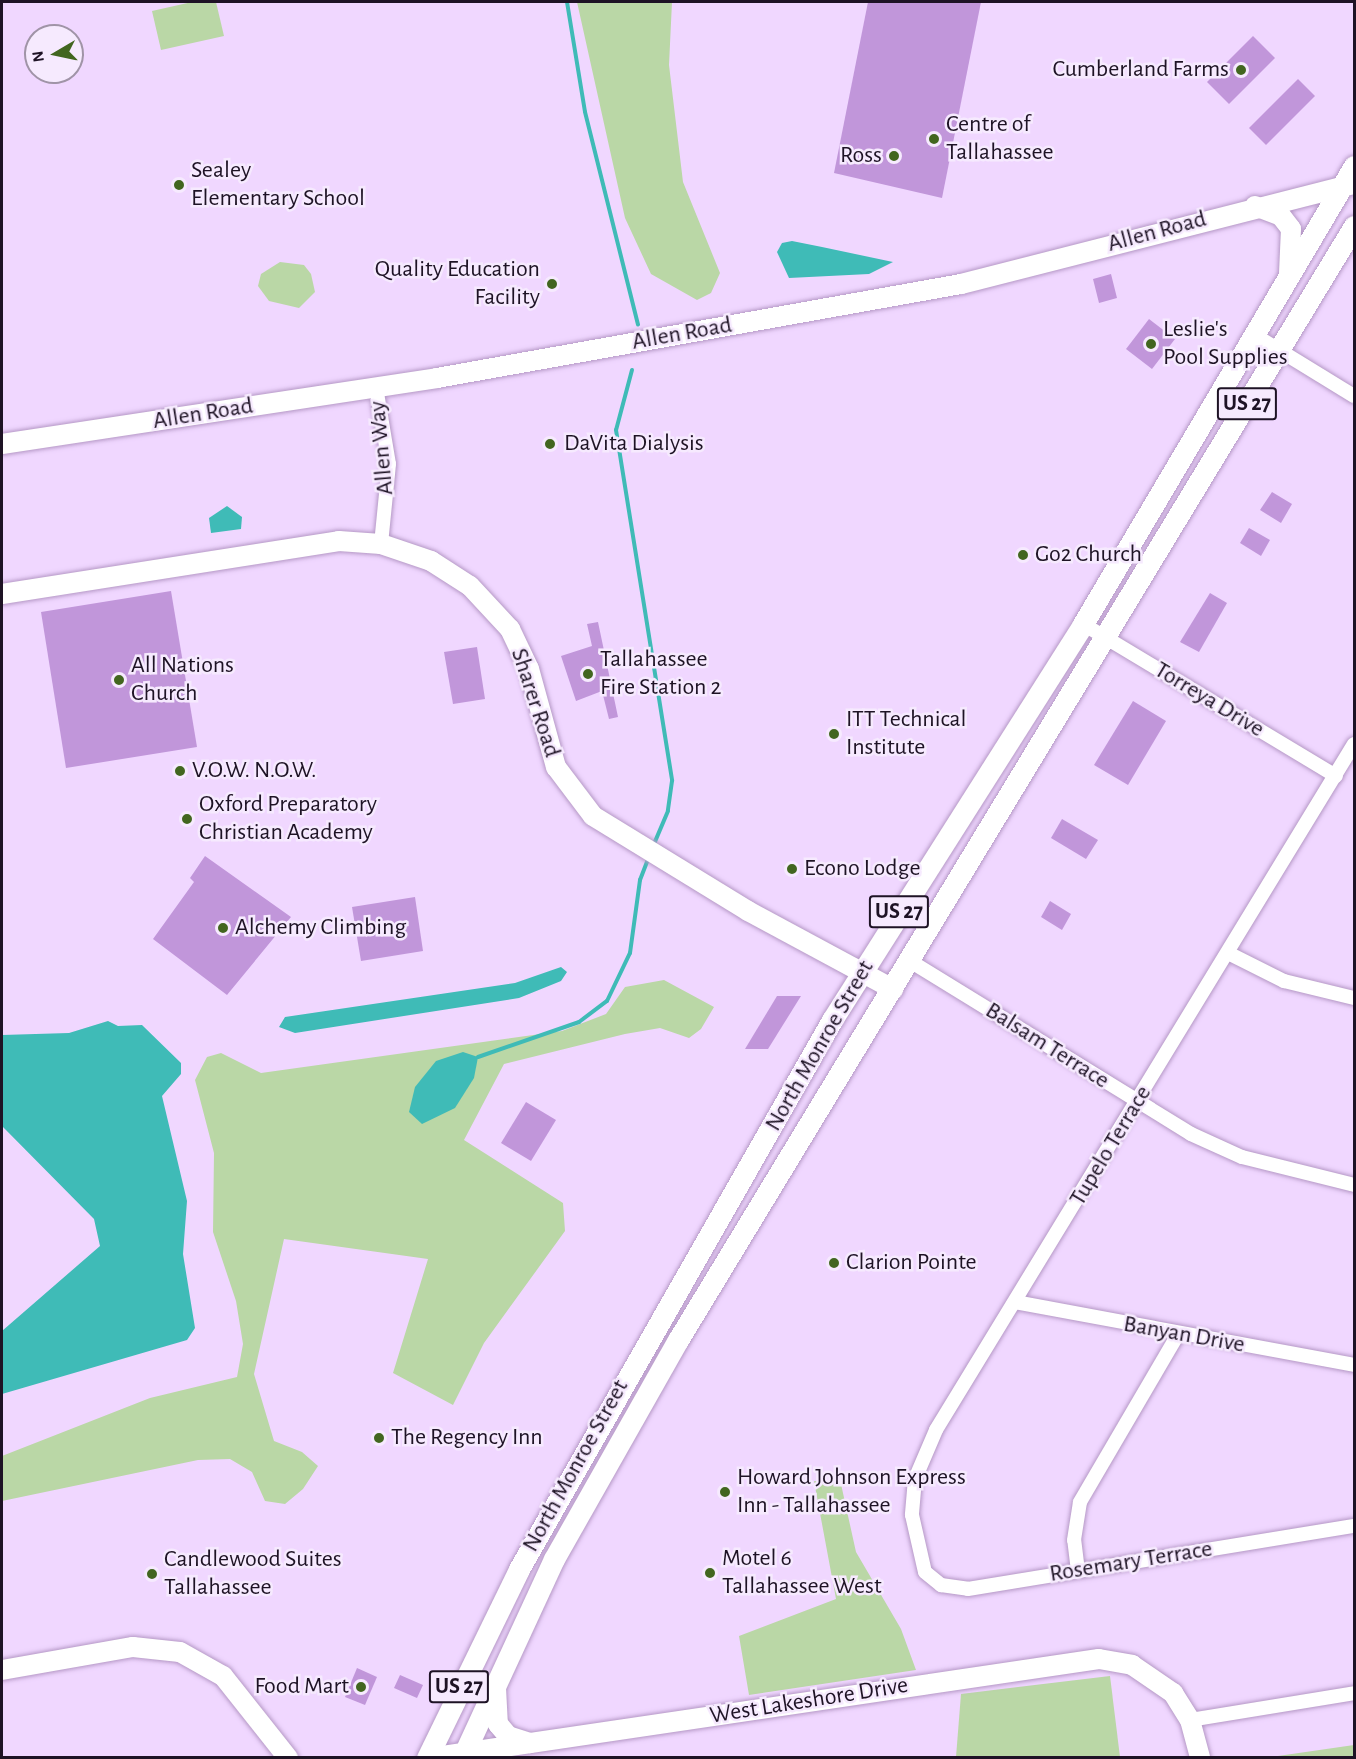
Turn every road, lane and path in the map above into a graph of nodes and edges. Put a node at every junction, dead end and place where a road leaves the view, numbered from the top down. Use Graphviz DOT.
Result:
graph roads {
  1 [pos="1354,166"];
  2 [pos="1348,185"];
  3 [pos="1255,206"];
  4 [pos="1354,226"];
  5 [pos="1286,282"];
  6 [pos="1257,336"];
  7 [pos="1279,351"];
  8 [pos="376,387"];
  9 [pos="1354,396"];
  10 [pos="2,444"];
  11 [pos="1172,476"];
  12 [pos="1196,490"];
  13 [pos="381,544"];
  14 [pos="2,594"];
  15 [pos="1083,624"];
  16 [pos="1108,639"];
  17 [pos="1354,744"];
  18 [pos="1336,776"];
  19 [pos="961,814"];
  20 [pos="990,830"];
  21 [pos="1228,953"];
  22 [pos="910,962"];
  23 [pos="859,974"];
  24 [pos="893,989"];
  25 [pos="1354,998"];
  26 [pos="1138,1101"];
  27 [pos="761,1149"];
  28 [pos="785,1165"];
  29 [pos="746,1175"];
  30 [pos="1354,1185"];
  31 [pos="768,1194"];
  32 [pos="1015,1302"];
  33 [pos="655,1324"];
  34 [pos="1178,1334"];
  35 [pos="644,1344"];
  36 [pos="673,1349"];
  37 [pos="1354,1365"];
  38 [pos="1354,1526"];
  39 [pos="534,1542"];
  40 [pos="554,1559"];
  41 [pos="919,1560"];
  42 [pos="1078,1571"];
  43 [pos="2,1670"];
  44 [pos="498,1678"];
  45 [pos="1354,1693"];
  46 [pos="1190,1720"];
  47 [pos="530,1743"];
  48 [pos="463,1756"];
  49 [pos="288,1758"];
  50 [pos="428,1758"];
  51 [pos="1200,1758"];
  1 -- 2 [label="main road, North Monroe Street / US 27"];
  2 -- 3 [label="street, Allen Road"];
  2 -- 5 [label="main road, North Monroe Street / US 27"];
  3 -- 5 [label="street"];
  3 -- 8 [label="street, Allen Road"];
  4 -- 7 [label="main road, North Monroe Street / US 27"];
  5 -- 6 [label="main road, North Monroe Street / US 27"];
  6 -- 7 [label="street"];
  6 -- 11 [label="main road, North Monroe Street / US 27"];
  7 -- 9 [label="street"];
  7 -- 12 [label="main road, North Monroe Street / US 27"];
  8 -- 10 [label="street, Allen Road"];
  8 -- 13 [label="street, Allen Way"];
  11 -- 12 [label="main road"];
  11 -- 15 [label="main road, North Monroe Street / US 27"];
  12 -- 16 [label="main road, North Monroe Street / US 27"];
  13 -- 14 [label="street, Sharer Road"];
  13 -- 23 [label="street, Sharer Road"];
  15 -- 16 [label="street, Torreya Drive"];
  15 -- 19 [label="main road, North Monroe Street / US 27"];
  16 -- 18 [label="street, Torreya Drive"];
  16 -- 20 [label="main road, North Monroe Street / US 27"];
  17 -- 18 [label="street, Tupelo Terrace"];
  18 -- 21 [label="street, Tupelo Terrace"];
  19 -- 20 [label="main road"];
  19 -- 23 [label="main road, North Monroe Street / US 27"];
  20 -- 22 [label="main road, North Monroe Street / US 27"];
  21 -- 25 [label="street"];
  21 -- 26 [label="street, Tupelo Terrace"];
  22 -- 24 [label="main road, North Monroe Street / US 27"];
  22 -- 26 [label="street, Balsam Terrace"];
  23 -- 24 [label="street, Sharer Road"];
  23 -- 27 [label="main road, North Monroe Street / US 27"];
  24 -- 28 [label="main road, North Monroe Street / US 27"];
  26 -- 30 [label="street, Balsam Terrace"];
  26 -- 32 [label="street, Tupelo Terrace"];
  27 -- 28 [label="main road"];
  27 -- 29 [label="main road, North Monroe Street / US 27"];
  28 -- 31 [label="main road, North Monroe Street / US 27"];
  29 -- 31 [label="main road"];
  29 -- 33 [label="main road, North Monroe Street / US 27"];
  31 -- 36 [label="main road, North Monroe Street / US 27"];
  32 -- 34 [label="street, Banyan Drive"];
  32 -- 41 [label="street, Tupelo Terrace"];
  33 -- 35 [label="main road, North Monroe Street / US 27"];
  33 -- 36 [label="main road"];
  34 -- 37 [label="street, Banyan Drive"];
  34 -- 42 [label="street"];
  35 -- 36 [label="main road"];
  35 -- 39 [label="main road, North Monroe Street / US 27"];
  36 -- 40 [label="main road, North Monroe Street / US 27"];
  38 -- 42 [label="street, Rosemary Terrace"];
  39 -- 40 [label="main road"];
  39 -- 50 [label="main road, North Monroe Street / US 27"];
  40 -- 44 [label="main road, North Monroe Street / US 27"];
  41 -- 42 [label="street, Rosemary Terrace"];
  43 -- 49 [label="street"];
  44 -- 47 [label="street"];
  44 -- 48 [label="main road, North Monroe Street / US 27"];
  45 -- 46 [label="street"];
  46 -- 47 [label="street, West Lakeshore Drive"];
  46 -- 51 [label="street"];
  47 -- 48 [label="street, West Lakeshore Drive"];
  48 -- 50 [label="street, West Lakeshore Drive"];
}
